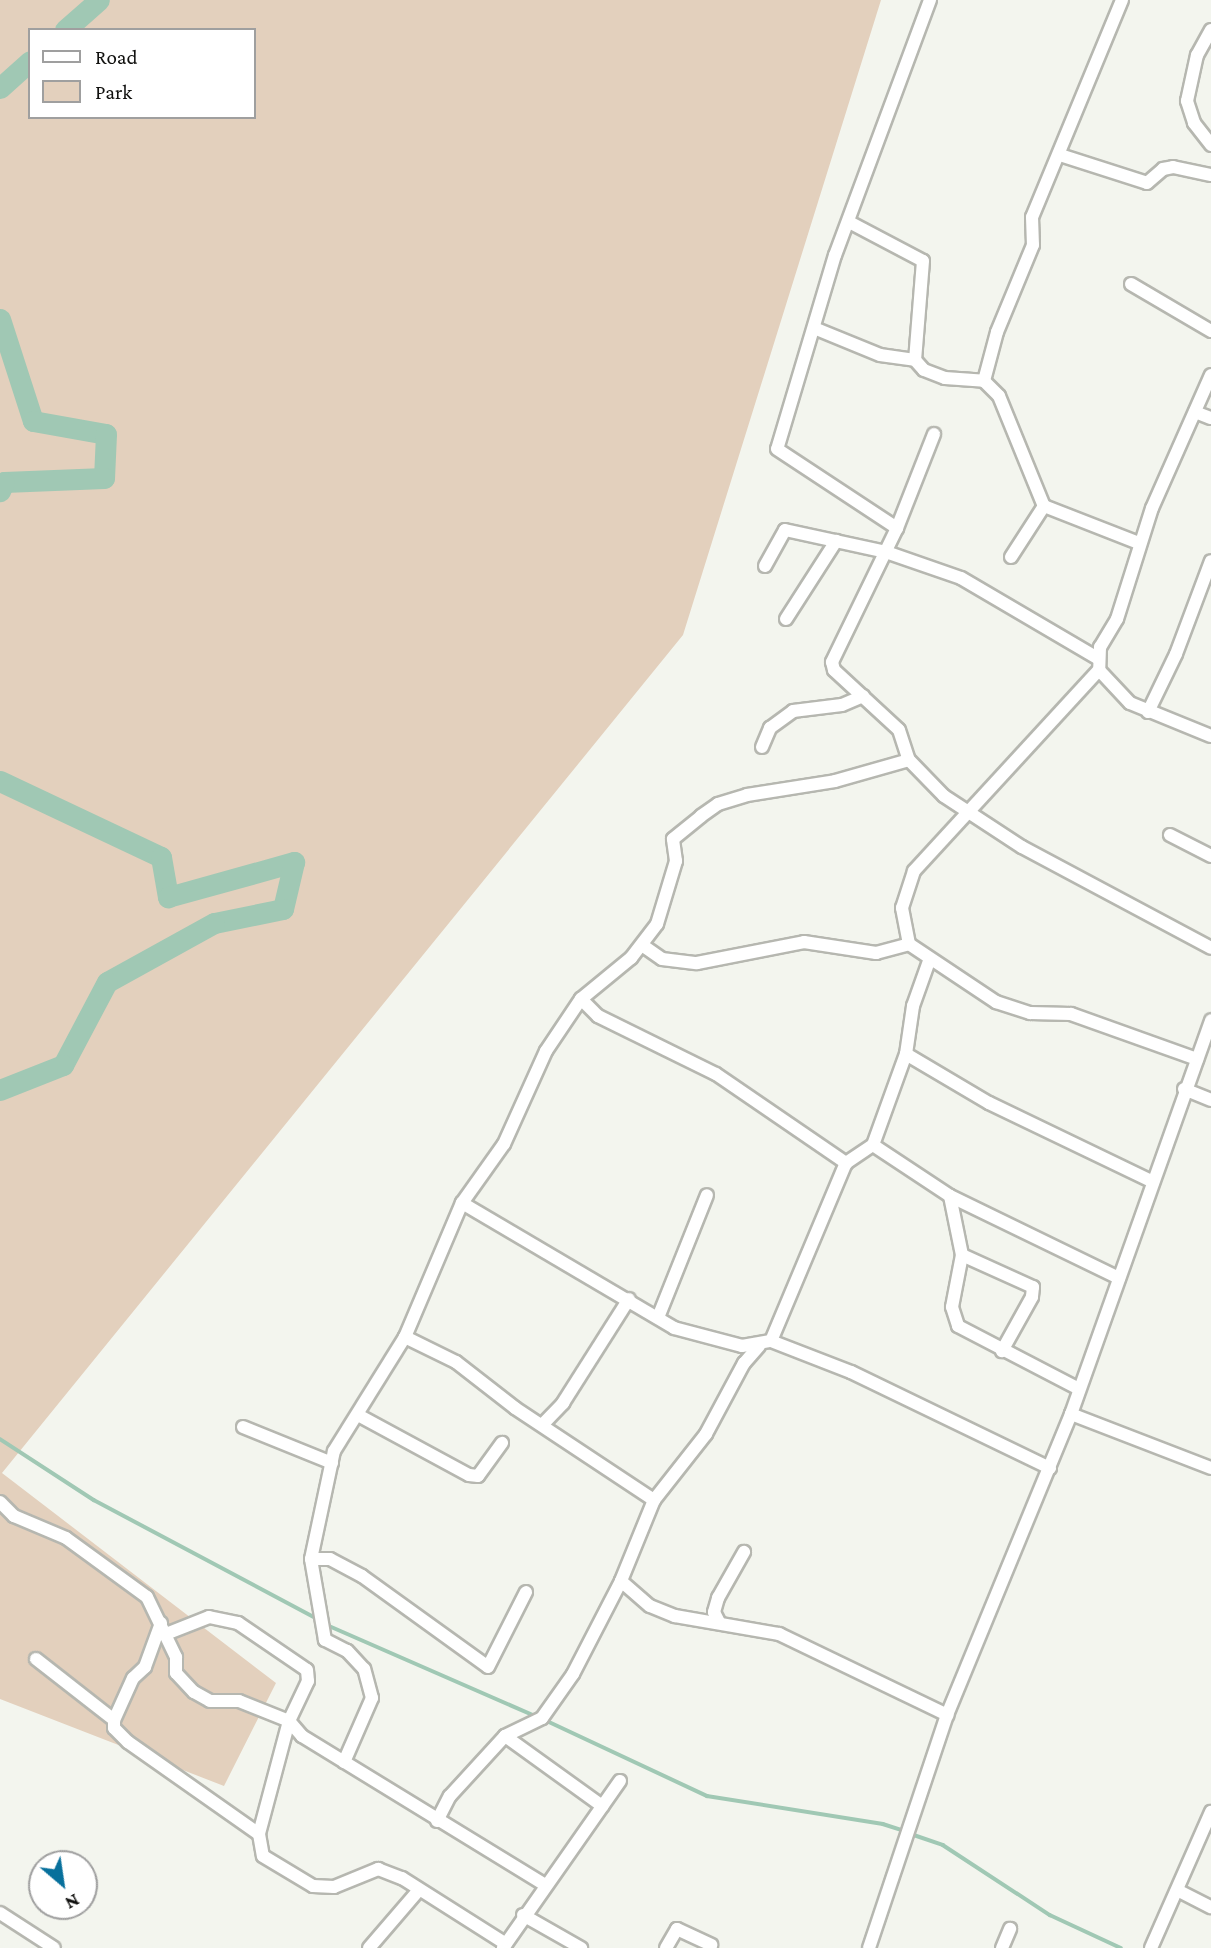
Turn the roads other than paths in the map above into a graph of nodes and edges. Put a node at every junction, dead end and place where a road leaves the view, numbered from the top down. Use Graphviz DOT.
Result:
graph roads {
  1 [pos="930,0"];
  2 [pos="1122,0"];
  3 [pos="1211,30"];
  4 [pos="1211,145"];
  5 [pos="1060,155"];
  6 [pos="1211,175"];
  7 [pos="851,223"];
  8 [pos="1131,284"];
  9 [pos="814,328"];
  10 [pos="1211,331"];
  11 [pos="915,360"];
  12 [pos="1211,375"];
  13 [pos="984,381"];
  14 [pos="1195,412"];
  15 [pos="1211,418"];
  16 [pos="934,434"];
  17 [pos="1044,506"];
  18 [pos="897,528"];
  19 [pos="836,541"];
  20 [pos="1139,543"];
  21 [pos="886,552"];
  22 [pos="1011,557"];
  23 [pos="1211,561"];
  24 [pos="765,566"];
  25 [pos="786,620"];
  26 [pos="1099,665"];
  27 [pos="863,696"];
  28 [pos="1148,712"];
  29 [pos="1211,736"];
  30 [pos="762,747"];
  31 [pos="909,760"];
  32 [pos="968,813"];
  33 [pos="1170,835"];
  34 [pos="1211,856"];
  35 [pos="908,944"];
  36 [pos="642,945"];
  37 [pos="1211,948"];
  38 [pos="929,961"];
  39 [pos="581,999"];
  40 [pos="1211,1020"];
  41 [pos="906,1054"];
  42 [pos="1197,1059"];
  43 [pos="1184,1089"];
  44 [pos="1211,1100"];
  45 [pos="873,1145"];
  46 [pos="846,1163"];
  47 [pos="1153,1182"];
  48 [pos="707,1195"];
  49 [pos="950,1196"];
  50 [pos="462,1203"];
  51 [pos="962,1255"];
  52 [pos="1119,1278"];
  53 [pos="629,1299"];
  54 [pos="659,1315"];
  55 [pos="405,1337"];
  56 [pos="765,1344"];
  57 [pos="1002,1351"];
  58 [pos="1079,1389"];
  59 [pos="1071,1414"];
  60 [pos="358,1415"];
  61 [pos="544,1423"];
  62 [pos="243,1427"];
  63 [pos="502,1443"];
  64 [pos="332,1463"];
  65 [pos="1050,1468"];
  66 [pos="1211,1468"];
  67 [pos="654,1500"];
  68 [pos="0,1502"];
  69 [pos="744,1552"];
  70 [pos="311,1559"];
  71 [pos="621,1581"];
  72 [pos="526,1592"];
  73 [pos="719,1622"];
  74 [pos="164,1628"];
  75 [pos="36,1659"];
  76 [pos="947,1715"];
  77 [pos="114,1720"];
  78 [pos="289,1721"];
  79 [pos="505,1737"];
  80 [pos="344,1762"];
  81 [pos="620,1781"];
  82 [pos="602,1806"];
  83 [pos="1211,1812"];
  84 [pos="437,1821"];
  85 [pos="259,1834"];
  86 [pos="545,1885"];
  87 [pos="418,1891"];
  88 [pos="1180,1891"];
  89 [pos="1211,1907"];
  90 [pos="0,1913"];
  91 [pos="523,1915"];
  92 [pos="1010,1929"];
  93 [pos="712,1945"];
  94 [pos="504,1946"];
  95 [pos="54,1948"];
  96 [pos="369,1948"];
  97 [pos="581,1948"];
  98 [pos="666,1948"];
  99 [pos="869,1948"];
  100 [pos="1002,1948"];
  101 [pos="1151,1948"];
  1 -- 7 [label="street"];
  2 -- 5 [label="street"];
  3 -- 4 [label="street"];
  5 -- 6 [label="street"];
  5 -- 13 [label="street"];
  7 -- 9 [label="street"];
  7 -- 11 [label="street"];
  8 -- 10 [label="street"];
  9 -- 11 [label="street"];
  9 -- 18 [label="street"];
  11 -- 13 [label="street"];
  12 -- 14 [label="street"];
  13 -- 17 [label="street"];
  14 -- 15 [label="street"];
  14 -- 20 [label="street"];
  16 -- 18 [label="street"];
  17 -- 20 [label="street"];
  17 -- 22 [label="street"];
  18 -- 21 [label="street"];
  19 -- 21 [label="street"];
  19 -- 24 [label="street"];
  19 -- 25 [label="street"];
  20 -- 26 [label="street"];
  21 -- 26 [label="street"];
  21 -- 27 [label="street"];
  23 -- 28 [label="street"];
  26 -- 28 [label="street"];
  26 -- 32 [label="street"];
  27 -- 30 [label="street"];
  27 -- 31 [label="street"];
  28 -- 29 [label="street"];
  31 -- 32 [label="street"];
  31 -- 36 [label="street"];
  32 -- 35 [label="street"];
  32 -- 37 [label="street"];
  33 -- 34 [label="street"];
  35 -- 36 [label="street"];
  35 -- 38 [label="street"];
  36 -- 39 [label="street"];
  38 -- 41 [label="street"];
  38 -- 42 [label="street"];
  39 -- 46 [label="street"];
  39 -- 50 [label="street"];
  40 -- 42 [label="street"];
  41 -- 45 [label="street"];
  41 -- 47 [label="street"];
  42 -- 43 [label="street"];
  43 -- 44 [label="street"];
  43 -- 47 [label="street"];
  45 -- 46 [label="street"];
  45 -- 49 [label="street"];
  46 -- 56 [label="street"];
  47 -- 52 [label="street"];
  48 -- 54 [label="street"];
  49 -- 51 [label="street"];
  49 -- 52 [label="street"];
  50 -- 53 [label="street"];
  50 -- 55 [label="street"];
  51 -- 57 [label="street"];
  51 -- 57 [label="street"];
  52 -- 58 [label="street"];
  53 -- 54 [label="street"];
  53 -- 61 [label="street"];
  54 -- 56 [label="street"];
  55 -- 60 [label="street"];
  55 -- 61 [label="street"];
  56 -- 65 [label="street"];
  56 -- 67 [label="street"];
  57 -- 58 [label="street"];
  58 -- 59 [label="street"];
  59 -- 65 [label="street"];
  59 -- 66 [label="street"];
  60 -- 63 [label="street"];
  60 -- 64 [label="street"];
  61 -- 67 [label="street"];
  62 -- 64 [label="street"];
  64 -- 70 [label="street"];
  65 -- 76 [label="street"];
  67 -- 71 [label="street"];
  68 -- 74 [label="street"];
  69 -- 73 [label="street"];
  70 -- 72 [label="street"];
  70 -- 80 [label="street"];
  71 -- 73 [label="street"];
  71 -- 79 [label="street"];
  73 -- 76 [label="street"];
  74 -- 77 [label="street"];
  74 -- 78 [label="street"];
  74 -- 78 [label="street"];
  75 -- 77 [label="street"];
  76 -- 99 [label="street"];
  77 -- 85 [label="street"];
  78 -- 80 [label="street"];
  78 -- 85 [label="street"];
  79 -- 82 [label="street"];
  79 -- 84 [label="street"];
  80 -- 84 [label="street"];
  81 -- 82 [label="street"];
  82 -- 86 [label="street"];
  83 -- 88 [label="street"];
  84 -- 86 [label="street"];
  85 -- 87 [label="street"];
  86 -- 91 [label="street"];
  87 -- 94 [label="street"];
  87 -- 96 [label="street"];
  88 -- 89 [label="street"];
  88 -- 101 [label="street"];
  90 -- 95 [label="street"];
  91 -- 94 [label="street"];
  91 -- 97 [label="street"];
  92 -- 100 [label="street"];
  93 -- 98 [label="street"];
}
